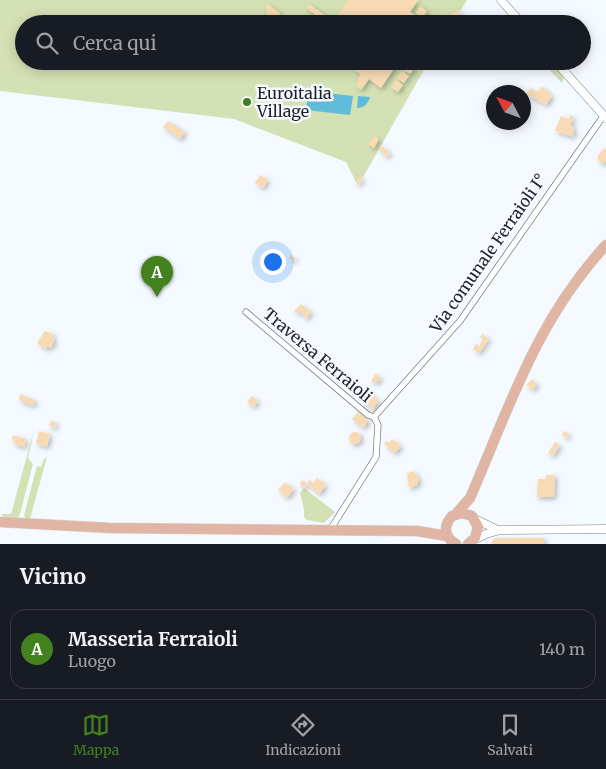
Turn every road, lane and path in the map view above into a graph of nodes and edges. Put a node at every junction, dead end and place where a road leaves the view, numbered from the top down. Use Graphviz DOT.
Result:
graph roads {
  1 [pos="501,0"];
  2 [pos="514,15"];
  3 [pos="563,70"];
  4 [pos="605,117"];
  5 [pos="606,245"];
  6 [pos="246,312"];
  7 [pos="374,416"];
  8 [pos="470,498"];
  9 [pos="453,516"];
  10 [pos="473,518"];
  11 [pos="0,522"];
  12 [pos="606,529"];
  13 [pos="330,530"];
  14 [pos="417,530"];
  15 [pos="500,530"];
  16 [pos="451,541"];
  17 [pos="469,543"];
  1 -- 2 [label="street"];
  3 -- 4 [label="street"];
  4 -- 7 [label="street, Via comunale Ferraioli I°"];
  5 -- 8 [label="main road"];
  6 -- 7 [label="street, Traversa Ferraioli"];
  7 -- 13 [label="street"];
  8 -- 9 [label="main road"];
  8 -- 10 [label="main road"];
  9 -- 10 [label="main road"];
  9 -- 14 [label="main road"];
  9 -- 16 [label="main road"];
  10 -- 15 [label="street"];
  10 -- 17 [label="main road"];
  11 -- 13 [label="main road"];
  12 -- 15 [label="street"];
  13 -- 14 [label="main road"];
  14 -- 16 [label="main road"];
  15 -- 17 [label="street"];
}
